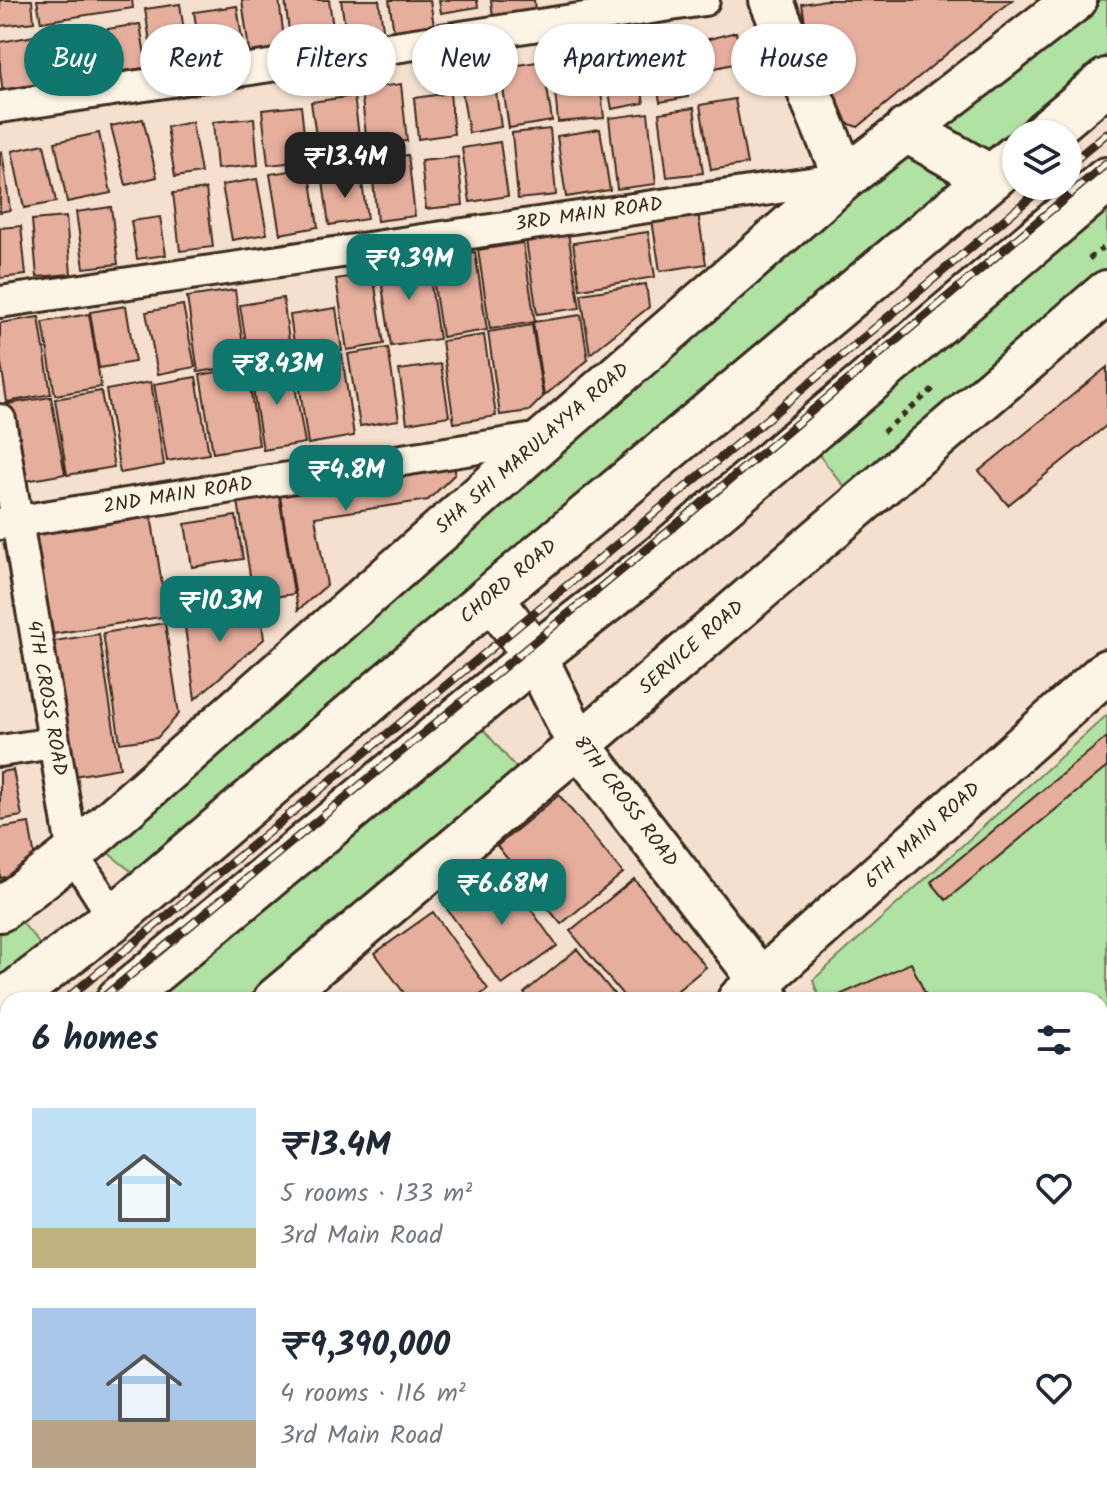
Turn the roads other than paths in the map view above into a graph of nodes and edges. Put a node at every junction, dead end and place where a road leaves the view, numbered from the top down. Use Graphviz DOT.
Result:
graph roads {
  1 [pos="704,0"];
  2 [pos="771,0"];
  3 [pos="1075,0"];
  4 [pos="1107,81"];
  5 [pos="0,107"];
  6 [pos="1061,120"];
  7 [pos="907,130"];
  8 [pos="1002,168"];
  9 [pos="1002,169"];
  10 [pos="845,178"];
  11 [pos="1107,180"];
  12 [pos="1107,292"];
  13 [pos="0,302"];
  14 [pos="0,420"];
  15 [pos="547,437"];
  16 [pos="8,523"];
  17 [pos="491,597"];
  18 [pos="535,656"];
  19 [pos="1107,671"];
  20 [pos="54,743"];
  21 [pos="579,745"];
  22 [pos="0,751"];
  23 [pos="73,854"];
  24 [pos="1,908"];
  25 [pos="114,918"];
  26 [pos="17,992"];
  27 [pos="129,992"];
  28 [pos="285,992"];
  29 [pos="755,992"];
  30 [pos="758,992"];
  1 -- 5 [label="street"];
  2 -- 10 [label="street"];
  3 -- 7 [label="street, SHA SHI MARULAYYA ROAD"];
  4 -- 6 [label="main road"];
  7 -- 8 [label="main road"];
  7 -- 10 [label="street, SHA SHI MARULAYYA ROAD"];
  9 -- 17 [label="main road, CHORD ROAD"];
  10 -- 13 [label="street, 3RD MAIN ROAD"];
  10 -- 15 [label="street, SHA SHI MARULAYYA ROAD"];
  11 -- 18 [label="main road"];
  12 -- 21 [label="street, SERVICE ROAD"];
  14 -- 16 [label="street, 4TH CROSS ROAD"];
  15 -- 16 [label="street, 2ND MAIN ROAD"];
  15 -- 23 [label="street, SHA SHI MARULAYYA ROAD"];
  16 -- 20 [label="street, 4TH CROSS ROAD"];
  17 -- 18 [label="street, 8TH CROSS ROAD"];
  17 -- 25 [label="main road, CHORD ROAD"];
  18 -- 21 [label="street, 8TH CROSS ROAD"];
  18 -- 27 [label="main road"];
  19 -- 30 [label="street, 6TH MAIN ROAD"];
  20 -- 22 [label="street"];
  20 -- 23 [label="street, 4TH CROSS ROAD"];
  21 -- 28 [label="street, SERVICE ROAD"];
  21 -- 29 [label="street, 8TH CROSS ROAD"];
  23 -- 24 [label="street, SHA SHI MARULAYYA ROAD"];
  23 -- 25 [label="street, 4TH CROSS ROAD"];
  25 -- 26 [label="main road, CHORD ROAD"];
}
